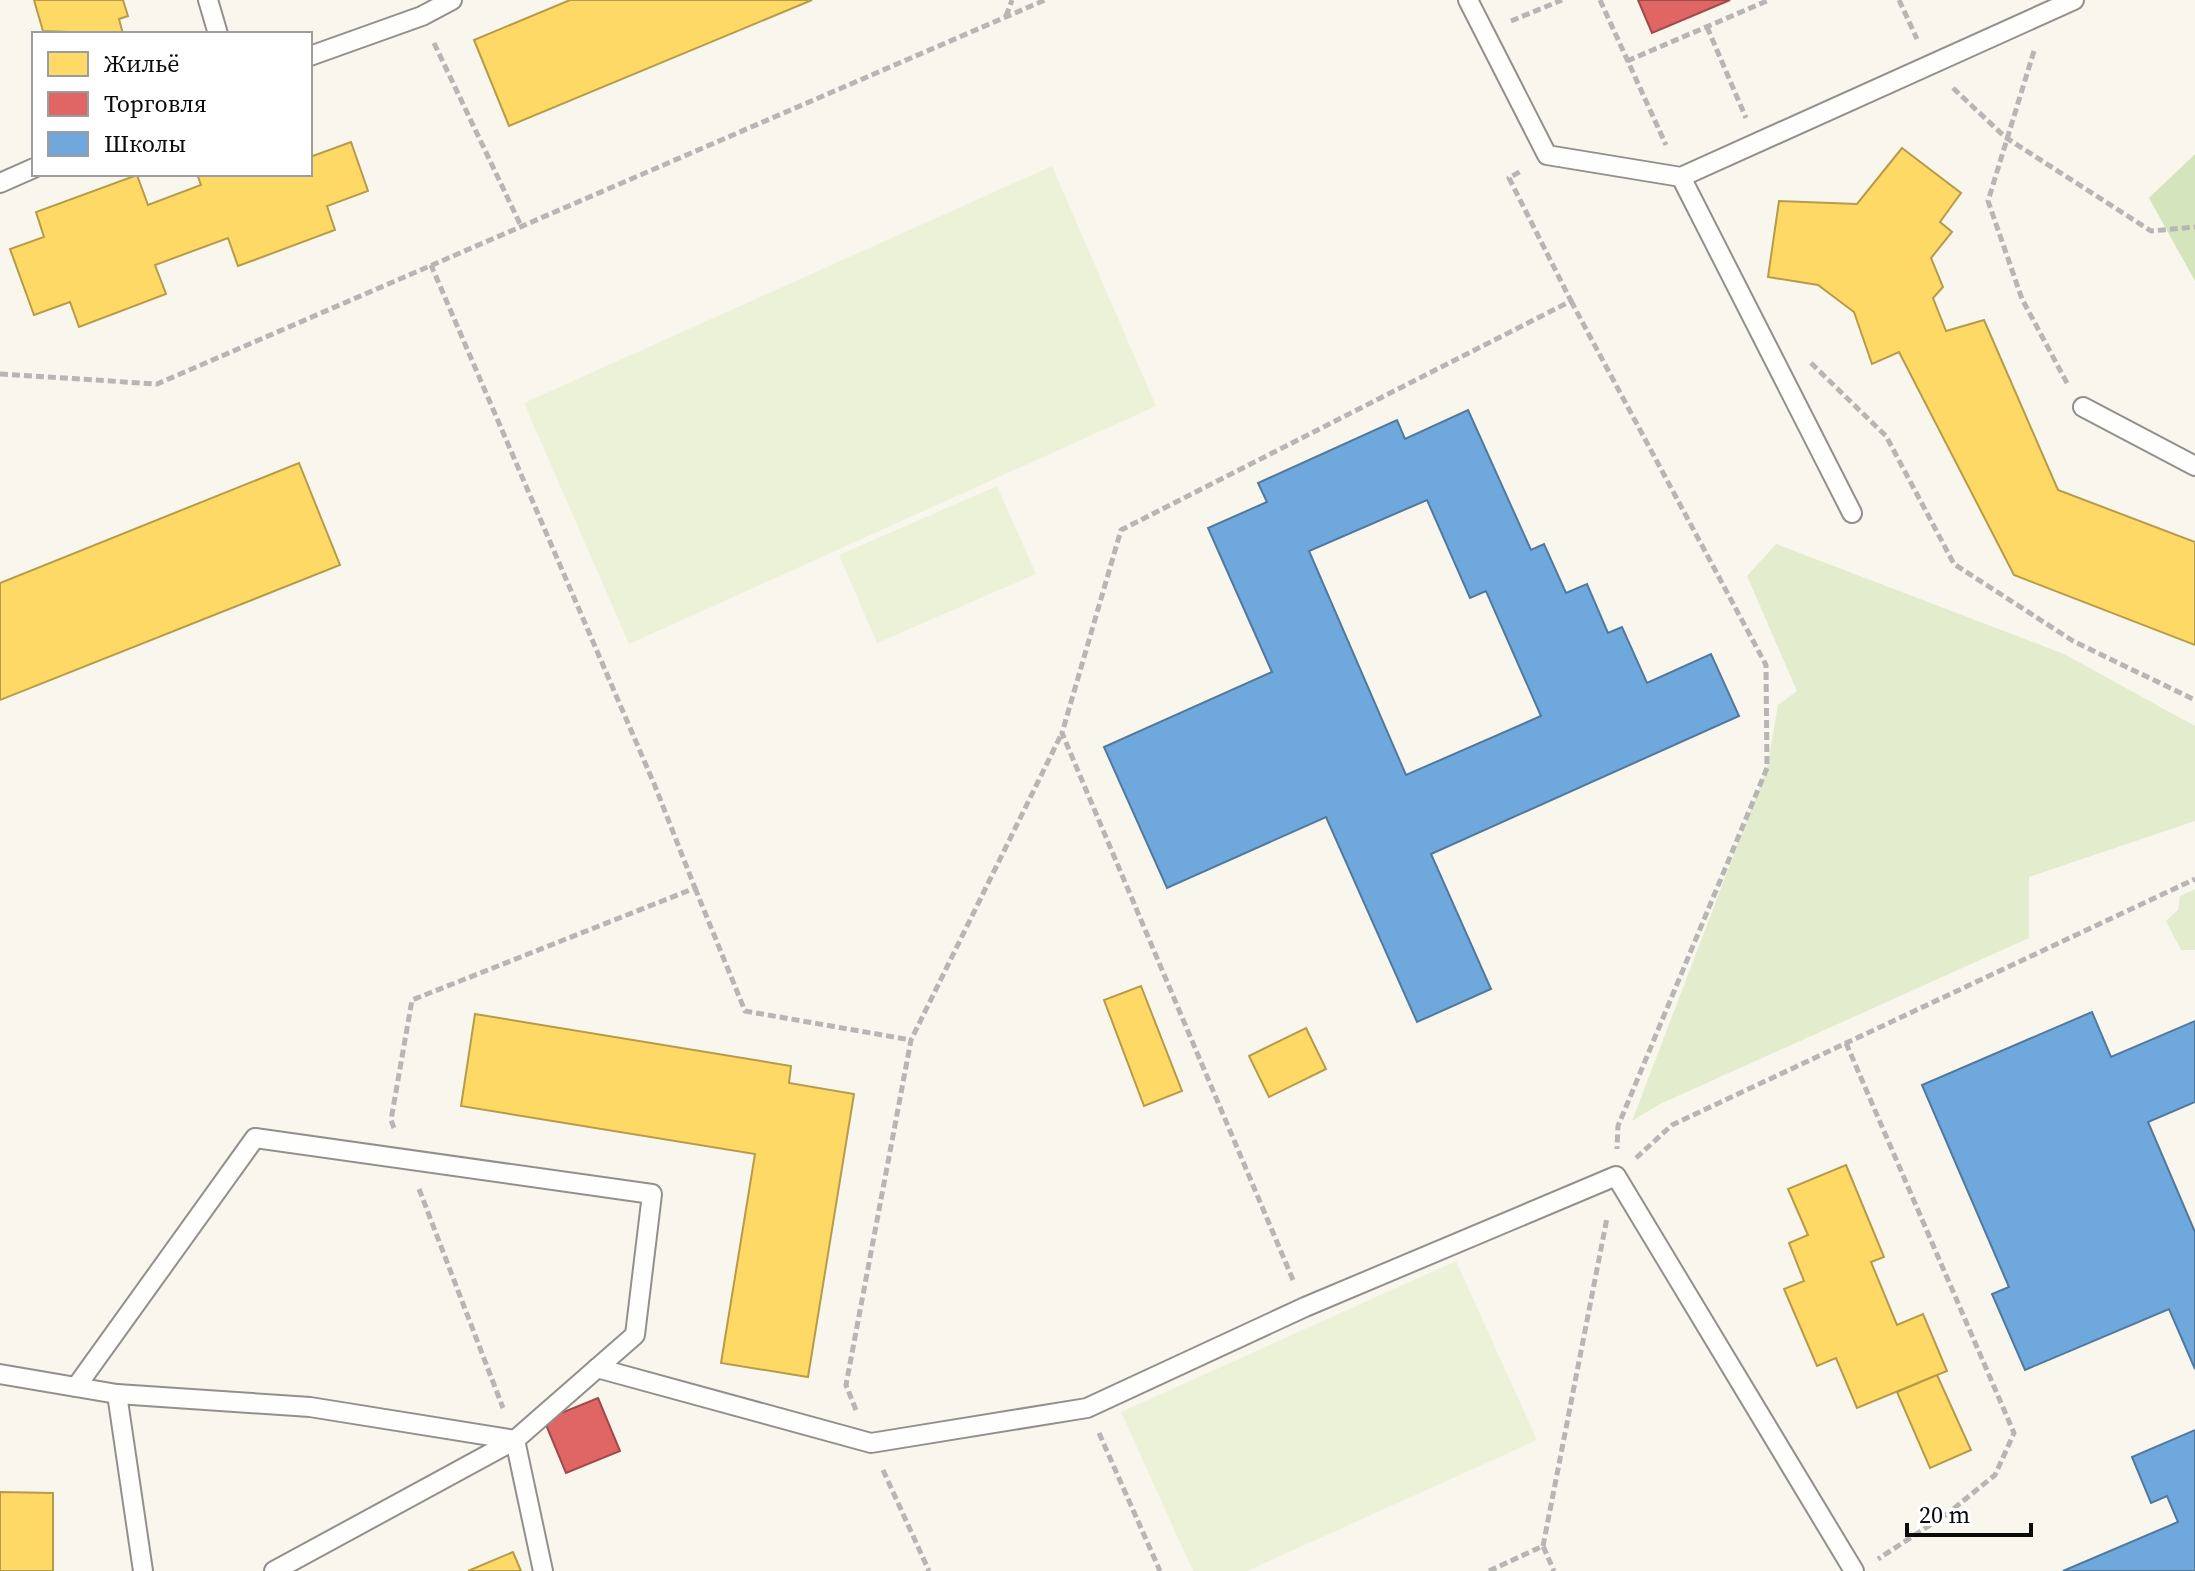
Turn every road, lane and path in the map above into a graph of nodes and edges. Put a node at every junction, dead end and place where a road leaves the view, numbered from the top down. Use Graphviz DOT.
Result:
graph roads {
  1 [pos="208,0"];
  2 [pos="452,0"];
  3 [pos="1012,0"];
  4 [pos="1045,0"];
  5 [pos="1468,0"];
  6 [pos="1562,0"];
  7 [pos="1600,0"];
  8 [pos="1769,0"];
  9 [pos="1899,0"];
  10 [pos="2074,0"];
  11 [pos="2046,12"];
  12 [pos="422,16"];
  13 [pos="1006,17"];
  14 [pos="1707,27"];
  15 [pos="217,32"];
  16 [pos="1485,33"];
  17 [pos="312,55"];
  18 [pos="1627,61"];
  19 [pos="1929,65"];
  20 [pos="2005,137"];
  21 [pos="1757,143"];
  22 [pos="1547,155"];
  23 [pos="32,169"];
  24 [pos="1681,177"];
  25 [pos="0,183"];
  26 [pos="521,226"];
  27 [pos="2195,227"];
  28 [pos="431,265"];
  29 [pos="1571,301"];
  30 [pos="1807,359"];
  31 [pos="0,374"];
  32 [pos="2083,407"];
  33 [pos="2195,466"];
  34 [pos="1852,513"];
  35 [pos="2195,700"];
  36 [pos="1062,733"];
  37 [pos="2195,879"];
  38 [pos="695,888"];
  39 [pos="911,1040"];
  40 [pos="1846,1043"];
  41 [pos="407,1159"];
  42 [pos="1616,1176"];
  43 [pos="1305,1307"];
  44 [pos="597,1368"];
  45 [pos="0,1374"];
  46 [pos="76,1387"];
  47 [pos="117,1394"];
  48 [pos="1087,1408"];
  49 [pos="515,1440"];
  50 [pos="871,1443"];
  51 [pos="1543,1546"];
  52 [pos="1873,1563"];
  53 [pos="143,1571"];
  54 [pos="274,1571"];
  55 [pos="543,1571"];
  56 [pos="929,1571"];
  57 [pos="1160,1571"];
  58 [pos="1489,1571"];
  59 [pos="1554,1571"];
  60 [pos="1854,1571"];
  1 -- 15 [label="lane"];
  2 -- 12 [label="lane"];
  3 -- 13 [label="path"];
  4 -- 13 [label="path"];
  5 -- 16 [label="lane"];
  6 -- 16 [label="path"];
  7 -- 18 [label="path"];
  8 -- 14 [label="path"];
  9 -- 19 [label="path"];
  10 -- 11 [label="lane"];
  11 -- 19 [label="lane"];
  11 -- 20 [label="path"];
  12 -- 17 [label="lane"];
  12 -- 26 [label="path"];
  13 -- 26 [label="path"];
  14 -- 18 [label="path"];
  14 -- 21 [label="path"];
  16 -- 22 [label="lane"];
  18 -- 24 [label="path"];
  19 -- 20 [label="path"];
  19 -- 21 [label="lane"];
  20 -- 27 [label="path"];
  20 -- 32 [label="path"];
  21 -- 24 [label="lane"];
  22 -- 24 [label="lane"];
  22 -- 29 [label="path"];
  23 -- 25 [label="lane"];
  24 -- 34 [label="lane"];
  26 -- 28 [label="path"];
  28 -- 31 [label="path"];
  28 -- 38 [label="path"];
  29 -- 36 [label="path"];
  29 -- 42 [label="path"];
  30 -- 35 [label="path"];
  32 -- 33 [label="lane"];
  36 -- 39 [label="path"];
  36 -- 43 [label="path"];
  37 -- 40 [label="path"];
  38 -- 39 [label="path"];
  38 -- 41 [label="path"];
  39 -- 50 [label="path"];
  40 -- 42 [label="path"];
  40 -- 52 [label="path"];
  41 -- 44 [label="lane"];
  41 -- 46 [label="lane"];
  41 -- 49 [label="path"];
  42 -- 43 [label="lane"];
  42 -- 51 [label="path"];
  42 -- 60 [label="lane"];
  43 -- 48 [label="lane"];
  44 -- 49 [label="lane"];
  44 -- 50 [label="lane"];
  45 -- 46 [label="lane"];
  46 -- 47 [label="lane"];
  47 -- 49 [label="lane"];
  47 -- 53 [label="lane"];
  48 -- 50 [label="lane"];
  48 -- 57 [label="path"];
  49 -- 54 [label="lane"];
  49 -- 55 [label="lane"];
  50 -- 56 [label="path"];
  51 -- 58 [label="path"];
  51 -- 59 [label="path"];
}
